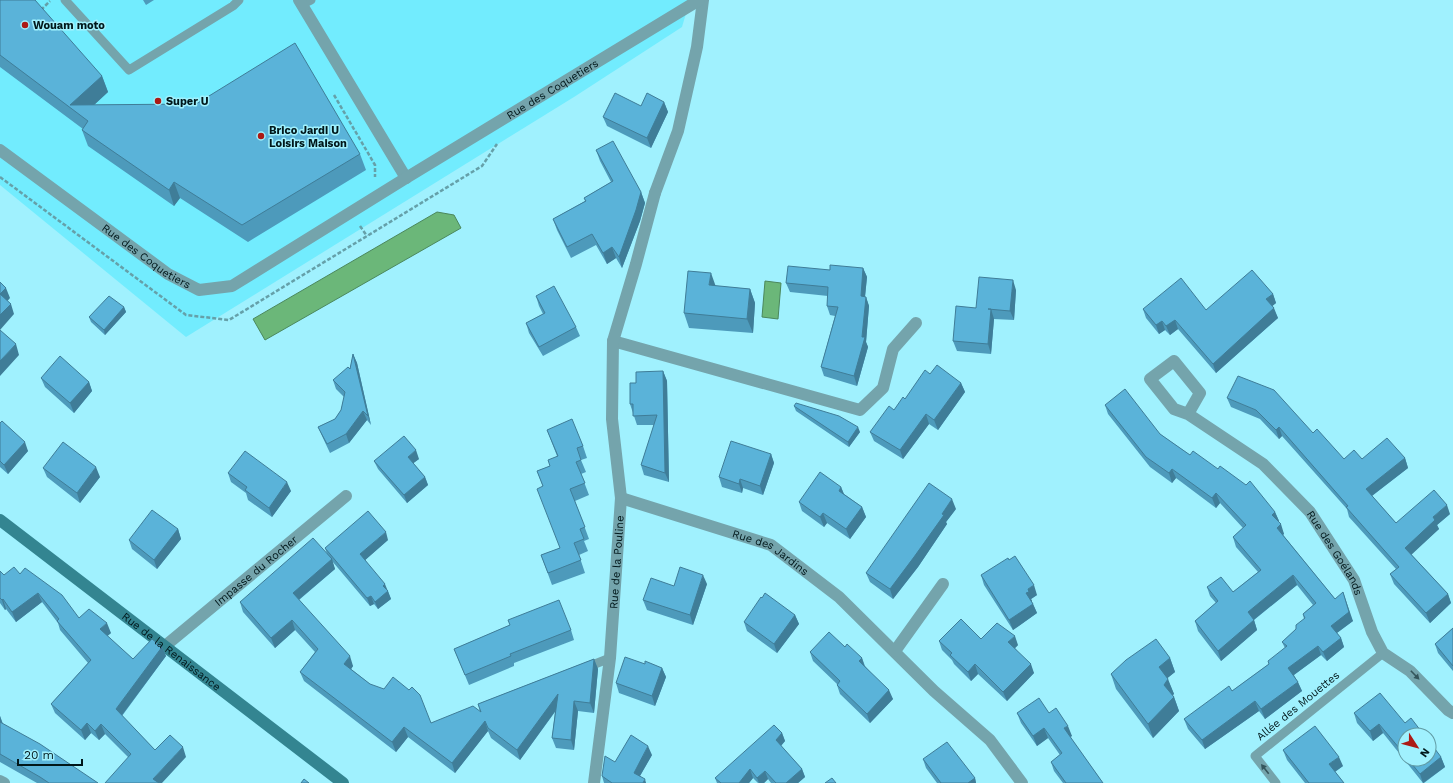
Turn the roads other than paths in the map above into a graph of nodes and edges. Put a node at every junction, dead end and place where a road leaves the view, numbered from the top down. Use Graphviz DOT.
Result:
graph roads {
  1 [pos="66,0"];
  2 [pos="239,0"];
  3 [pos="699,0"];
  4 [pos="703,0"];
  5 [pos="304,2"];
  6 [pos="0,150"];
  7 [pos="406,178"];
  8 [pos="916,323"];
  9 [pos="613,341"];
  10 [pos="1188,414"];
  11 [pos="346,496"];
  12 [pos="621,498"];
  13 [pos="0,520"];
  14 [pos="943,584"];
  15 [pos="165,646"];
  16 [pos="895,651"];
  17 [pos="1383,653"];
  18 [pos="610,658"];
  19 [pos="573,672"];
  20 [pos="1453,713"];
  21 [pos="0,781"];
  22 [pos="4,783"];
  23 [pos="343,783"];
  24 [pos="594,783"];
  25 [pos="1022,783"];
  26 [pos="1276,783"];
  1 -- 2 [label="lane"];
  3 -- 7 [label="street, Rue des Coquetiers"];
  4 -- 9 [label="street, Rue de la Pouline"];
  5 -- 7 [label="street"];
  6 -- 7 [label="street, Rue des Coquetiers"];
  8 -- 9 [label="street"];
  9 -- 12 [label="street, Rue de la Pouline"];
  10 -- 17 [label="street, Rue des Goélands"];
  11 -- 15 [label="street, Impasse du Rocher"];
  12 -- 16 [label="street, Rue des Jardins"];
  12 -- 18 [label="street, Rue de la Pouline"];
  13 -- 15 [label="main road, Rue de la Renaissance"];
  14 -- 16 [label="street"];
  15 -- 23 [label="main road, Rue de la Renaissance"];
  16 -- 25 [label="street, Rue des Jardins"];
  17 -- 20 [label="street, Rue des Goélands, one-way"];
  26 -- 17 [label="lane, Allée des Mouettes, one-way"];
  18 -- 19 [label="lane"];
  18 -- 24 [label="street, Rue de la Pouline"];
  21 -- 22 [label="street"];
}
